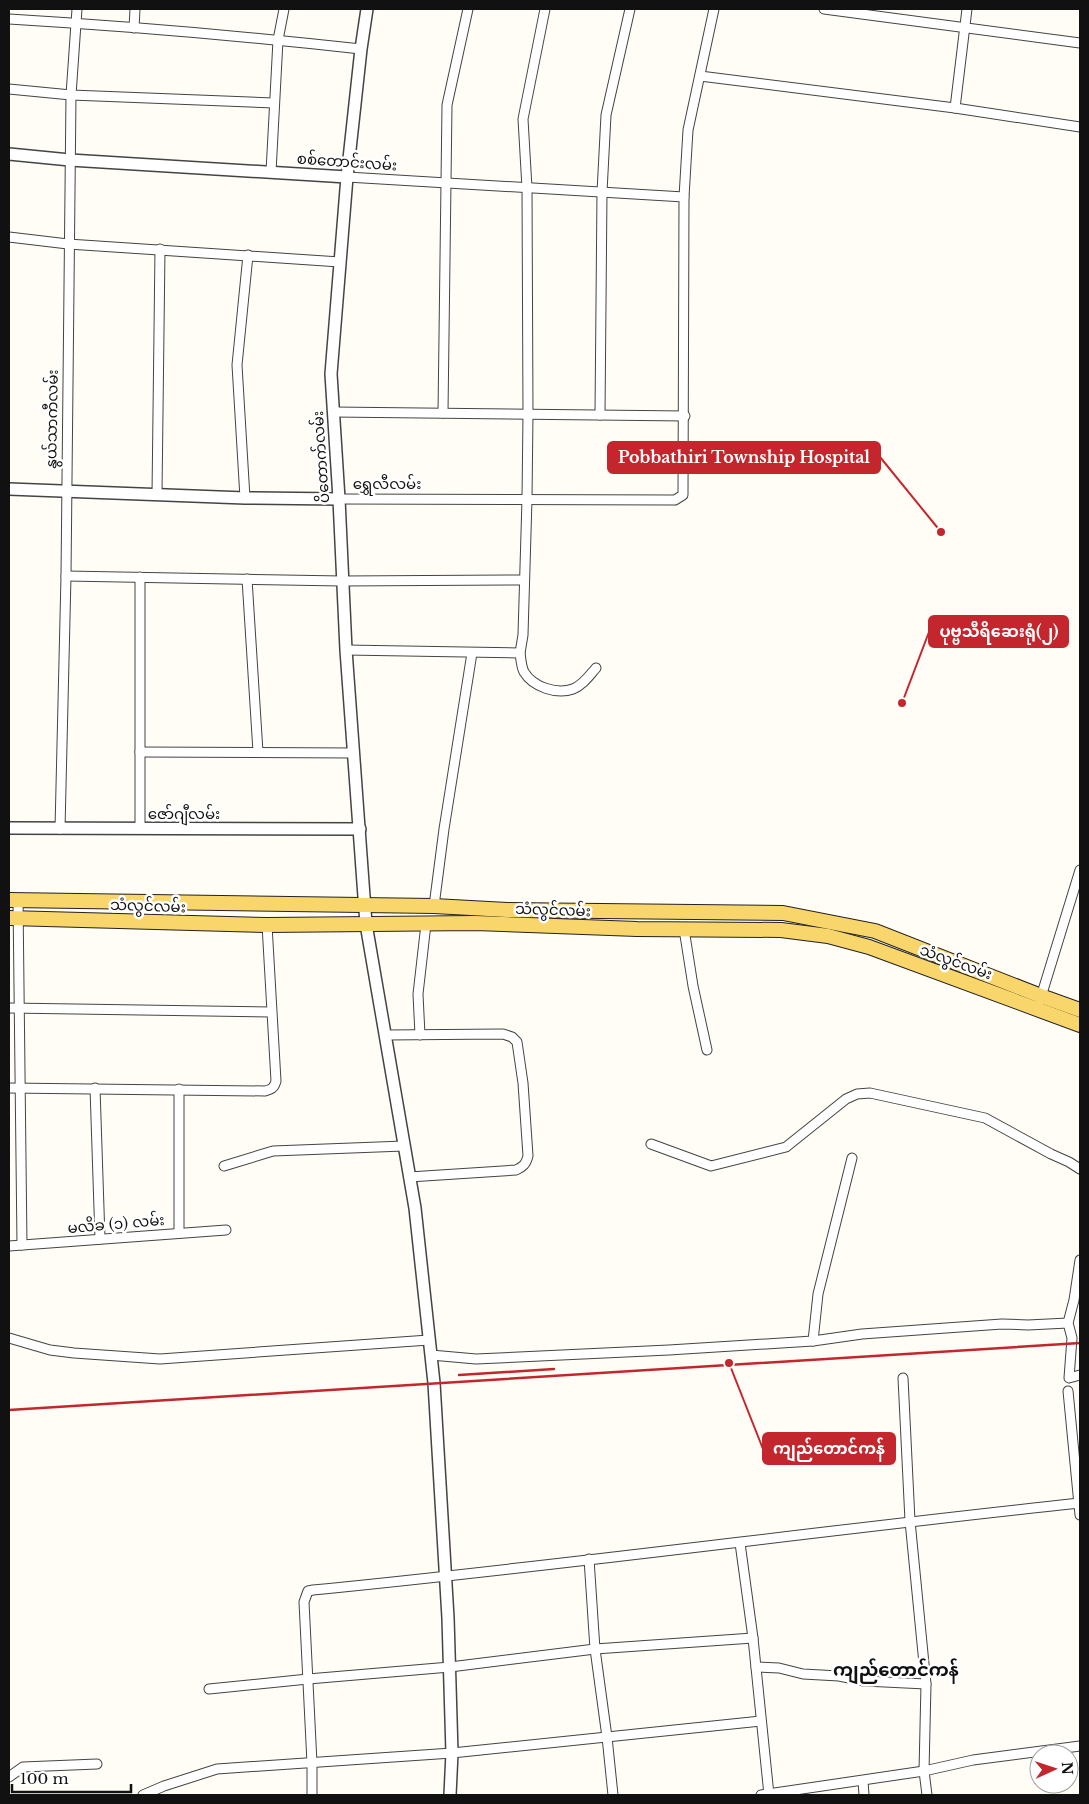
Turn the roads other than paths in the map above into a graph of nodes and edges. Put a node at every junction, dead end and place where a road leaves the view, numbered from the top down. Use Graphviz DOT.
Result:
graph roads {
  1 [pos="77,9"];
  2 [pos="135,9"];
  3 [pos="284,9"];
  4 [pos="367,9"];
  5 [pos="468,9"];
  6 [pos="545,9"];
  7 [pos="630,9"];
  8 [pos="714,9"];
  9 [pos="824,9"];
  10 [pos="966,9"];
  11 [pos="9,19"];
  12 [pos="76,23"];
  13 [pos="134,28"];
  14 [pos="964,28"];
  15 [pos="278,40"];
  16 [pos="1080,43"];
  17 [pos="361,49"];
  18 [pos="700,76"];
  19 [pos="9,89"];
  20 [pos="71,95"];
  21 [pos="274,102"];
  22 [pos="955,108"];
  23 [pos="1080,127"];
  24 [pos="9,154"];
  25 [pos="70,160"];
  26 [pos="271,172"];
  27 [pos="347,177"];
  28 [pos="446,183"];
  29 [pos="527,188"];
  30 [pos="602,192"];
  31 [pos="684,197"];
  32 [pos="9,237"];
  33 [pos="68,244"];
  34 [pos="160,249"];
  35 [pos="248,255"];
  36 [pos="340,262"];
  37 [pos="333,412"];
  38 [pos="443,413"];
  39 [pos="528,414"];
  40 [pos="600,415"];
  41 [pos="685,416"];
  42 [pos="9,489"];
  43 [pos="65,492"];
  44 [pos="157,494"];
  45 [pos="245,498"];
  46 [pos="339,499"];
  47 [pos="527,499"];
  48 [pos="66,576"];
  49 [pos="140,577"];
  50 [pos="247,579"];
  51 [pos="524,580"];
  52 [pos="342,581"];
  53 [pos="346,650"];
  54 [pos="472,653"];
  55 [pos="520,653"];
  56 [pos="596,668"];
  57 [pos="140,752"];
  58 [pos="258,752"];
  59 [pos="354,753"];
  60 [pos="9,828"];
  61 [pos="140,828"];
  62 [pos="60,829"];
  63 [pos="360,829"];
  64 [pos="1080,870"];
  65 [pos="14,900"];
  66 [pos="365,905"];
  67 [pos="434,906"];
  68 [pos="14,918"];
  69 [pos="366,924"];
  70 [pos="426,924"];
  71 [pos="267,925"];
  72 [pos="684,929"];
  73 [pos="1038,1003"];
  74 [pos="9,1008"];
  75 [pos="19,1008"];
  76 [pos="1080,1010"];
  77 [pos="271,1012"];
  78 [pos="1080,1025"];
  79 [pos="386,1035"];
  80 [pos="420,1035"];
  81 [pos="707,1050"];
  82 [pos="9,1088"];
  83 [pos="20,1088"];
  84 [pos="95,1088"];
  85 [pos="179,1089"];
  86 [pos="652,1144"];
  87 [pos="404,1146"];
  88 [pos="852,1158"];
  89 [pos="224,1166"];
  90 [pos="1080,1170"];
  91 [pos="410,1177"];
  92 [pos="226,1230"];
  93 [pos="179,1232"];
  94 [pos="100,1239"];
  95 [pos="9,1246"];
  96 [pos="22,1246"];
  97 [pos="1080,1260"];
  98 [pos="1068,1323"];
  99 [pos="9,1338"];
  100 [pos="429,1340"];
  101 [pos="813,1341"];
  102 [pos="431,1355"];
  103 [pos="1080,1375"];
  104 [pos="903,1378"];
  105 [pos="1068,1392"];
  106 [pos="1080,1503"];
  107 [pos="1080,1515"];
  108 [pos="910,1521"];
  109 [pos="740,1543"];
  110 [pos="589,1559"];
  111 [pos="447,1577"];
  112 [pos="753,1638"];
  113 [pos="595,1649"];
  114 [pos="450,1667"];
  115 [pos="756,1667"];
  116 [pos="308,1678"];
  117 [pos="926,1684"];
  118 [pos="208,1690"];
  119 [pos="761,1721"];
  120 [pos="607,1737"];
  121 [pos="1080,1746"];
  122 [pos="452,1753"];
  123 [pos="312,1763"];
  124 [pos="97,1764"];
  125 [pos="924,1771"];
  126 [pos="9,1777"];
  127 [pos="863,1781"];
  128 [pos="143,1795"];
  129 [pos="312,1795"];
  130 [pos="450,1795"];
  131 [pos="613,1795"];
  132 [pos="766,1795"];
  133 [pos="864,1795"];
  134 [pos="927,1795"];
  1 -- 12 [label="street, နွယ်သာကီလမ်း"];
  2 -- 13 [label="street"];
  3 -- 15 [label="street"];
  4 -- 17 [label="street, ပိတောက်လမ်း"];
  5 -- 28 [label="street"];
  6 -- 29 [label="street"];
  7 -- 30 [label="street"];
  8 -- 18 [label="street"];
  9 -- 14 [label="street"];
  10 -- 14 [label="street"];
  11 -- 12 [label="street"];
  12 -- 13 [label="street"];
  12 -- 20 [label="street, နွယ်သာကီလမ်း"];
  13 -- 15 [label="street"];
  14 -- 16 [label="street"];
  14 -- 22 [label="street"];
  15 -- 17 [label="street"];
  15 -- 21 [label="street"];
  17 -- 27 [label="street, ပိတောက်လမ်း"];
  18 -- 22 [label="street"];
  18 -- 31 [label="street"];
  19 -- 20 [label="street"];
  20 -- 21 [label="street"];
  20 -- 25 [label="street, နွယ်သာကီလမ်း"];
  21 -- 26 [label="street"];
  22 -- 23 [label="street"];
  24 -- 25 [label="street, စစ်တောင်းလမ်း"];
  25 -- 26 [label="street, စစ်တောင်းလမ်း"];
  25 -- 33 [label="street, နွယ်သာကီလမ်း"];
  26 -- 27 [label="street, စစ်တောင်းလမ်း"];
  27 -- 28 [label="street, စစ်တောင်းလမ်း"];
  27 -- 36 [label="street, ပိတောက်လမ်း"];
  28 -- 29 [label="street, စစ်တောင်းလမ်း"];
  28 -- 38 [label="street"];
  29 -- 30 [label="street, စစ်တောင်းလမ်း"];
  29 -- 39 [label="street"];
  30 -- 31 [label="street, စစ်တောင်းလမ်း"];
  30 -- 40 [label="street"];
  31 -- 41 [label="street"];
  32 -- 33 [label="street"];
  33 -- 34 [label="street"];
  33 -- 43 [label="street, နွယ်သာကီလမ်း"];
  34 -- 35 [label="street"];
  34 -- 44 [label="street"];
  35 -- 36 [label="street"];
  35 -- 45 [label="street"];
  36 -- 37 [label="street, ပိတောက်လမ်း"];
  37 -- 38 [label="street"];
  37 -- 46 [label="street, ပိတောက်လမ်း"];
  38 -- 39 [label="street"];
  39 -- 40 [label="street"];
  39 -- 47 [label="street"];
  40 -- 41 [label="street"];
  41 -- 47 [label="street, ရွှေလီလမ်း"];
  42 -- 43 [label="street, ရွှေလီလမ်း"];
  43 -- 44 [label="street, ရွှေလီလမ်း"];
  43 -- 48 [label="street, နွယ်သာကီလမ်း"];
  44 -- 45 [label="street, ရွှေလီလမ်း"];
  45 -- 46 [label="street, ရွှေလီလမ်း"];
  46 -- 47 [label="street, ရွှေလီလမ်း"];
  46 -- 52 [label="street, ပိတောက်လမ်း"];
  47 -- 51 [label="street"];
  48 -- 49 [label="street"];
  48 -- 62 [label="street, နွယ်သာကီလမ်း"];
  49 -- 50 [label="street"];
  49 -- 57 [label="street"];
  50 -- 52 [label="street"];
  50 -- 58 [label="street"];
  51 -- 52 [label="street"];
  51 -- 55 [label="street"];
  52 -- 53 [label="street, ပိတောက်လမ်း"];
  53 -- 54 [label="street"];
  53 -- 59 [label="street, ပိတောက်လမ်း"];
  54 -- 55 [label="street"];
  54 -- 67 [label="street"];
  55 -- 56 [label="street"];
  57 -- 58 [label="street"];
  57 -- 61 [label="street"];
  58 -- 59 [label="street"];
  59 -- 63 [label="street, ပိတောက်လမ်း"];
  60 -- 62 [label="street, ဇော်ဂျီလမ်း"];
  61 -- 62 [label="street, ဇော်ဂျီလမ်း"];
  61 -- 63 [label="street, ဇော်ဂျီလမ်း"];
  63 -- 66 [label="street, ပိတောက်လမ်း"];
  64 -- 73 [label="street"];
  65 -- 66 [label="main road, သံလွင်လမ်း"];
  65 -- 68 [label="street"];
  66 -- 67 [label="main road, သံလွင်လမ်း"];
  66 -- 69 [label="street, ပိတောက်လမ်း"];
  67 -- 73 [label="main road, သံလွင်လမ်း"];
  68 -- 71 [label="main road, သံလွင်လမ်း"];
  68 -- 75 [label="street"];
  69 -- 70 [label="main road, သံလွင်လမ်း"];
  69 -- 71 [label="main road, သံလွင်လမ်း"];
  69 -- 79 [label="street, ပိတောက်လမ်း"];
  70 -- 72 [label="main road, သံလွင်လမ်း"];
  70 -- 80 [label="street"];
  71 -- 77 [label="street"];
  72 -- 73 [label="main road, သံလွင်လမ်း"];
  72 -- 81 [label="street"];
  73 -- 76 [label="main road, သံလွင်လမ်း"];
  73 -- 78 [label="main road, သံလွင်လမ်း"];
  74 -- 75 [label="street"];
  75 -- 77 [label="street"];
  75 -- 83 [label="street"];
  77 -- 85 [label="street"];
  79 -- 80 [label="street"];
  79 -- 87 [label="street, ပိတောက်လမ်း"];
  80 -- 91 [label="street"];
  82 -- 83 [label="street"];
  83 -- 84 [label="street"];
  83 -- 96 [label="street"];
  84 -- 85 [label="street"];
  84 -- 94 [label="street"];
  85 -- 93 [label="street"];
  86 -- 90 [label="street"];
  87 -- 89 [label="street"];
  87 -- 91 [label="street, ပိတောက်လမ်း"];
  88 -- 101 [label="street"];
  91 -- 100 [label="street, ပိတောက်လမ်း"];
  92 -- 93 [label="street, မလိခ (၁) လမ်း"];
  93 -- 94 [label="street, မလိခ (၁) လမ်း"];
  94 -- 96 [label="street, မလိခ (၁) လမ်း"];
  95 -- 96 [label="street, မလိခ (၁) လမ်း"];
  97 -- 98 [label="street"];
  98 -- 101 [label="street"];
  98 -- 103 [label="street"];
  99 -- 100 [label="street"];
  100 -- 102 [label="street, ပိတောက်လမ်း"];
  101 -- 102 [label="street"];
  102 -- 111 [label="street, ပိတောက်လမ်း"];
  104 -- 108 [label="street"];
  105 -- 106 [label="street"];
  106 -- 107 [label="street"];
  106 -- 108 [label="street"];
  108 -- 109 [label="street"];
  108 -- 117 [label="street"];
  109 -- 110 [label="street"];
  109 -- 112 [label="street"];
  110 -- 111 [label="street"];
  110 -- 113 [label="street"];
  111 -- 114 [label="street, ပိတောက်လမ်း"];
  111 -- 116 [label="street"];
  112 -- 113 [label="street"];
  112 -- 115 [label="street"];
  113 -- 114 [label="street"];
  113 -- 120 [label="street"];
  114 -- 116 [label="street"];
  114 -- 122 [label="street, ပိတောက်လမ်း"];
  115 -- 117 [label="street"];
  115 -- 119 [label="street"];
  116 -- 118 [label="street"];
  116 -- 123 [label="street"];
  117 -- 125 [label="street"];
  119 -- 120 [label="street"];
  119 -- 132 [label="street"];
  120 -- 122 [label="street"];
  120 -- 131 [label="street"];
  121 -- 125 [label="street"];
  122 -- 123 [label="street"];
  122 -- 130 [label="street, ပိတောက်လမ်း"];
  123 -- 128 [label="street"];
  123 -- 129 [label="street"];
  124 -- 126 [label="street"];
  125 -- 127 [label="street"];
  125 -- 134 [label="street"];
  127 -- 132 [label="street"];
  127 -- 133 [label="street"];
}
